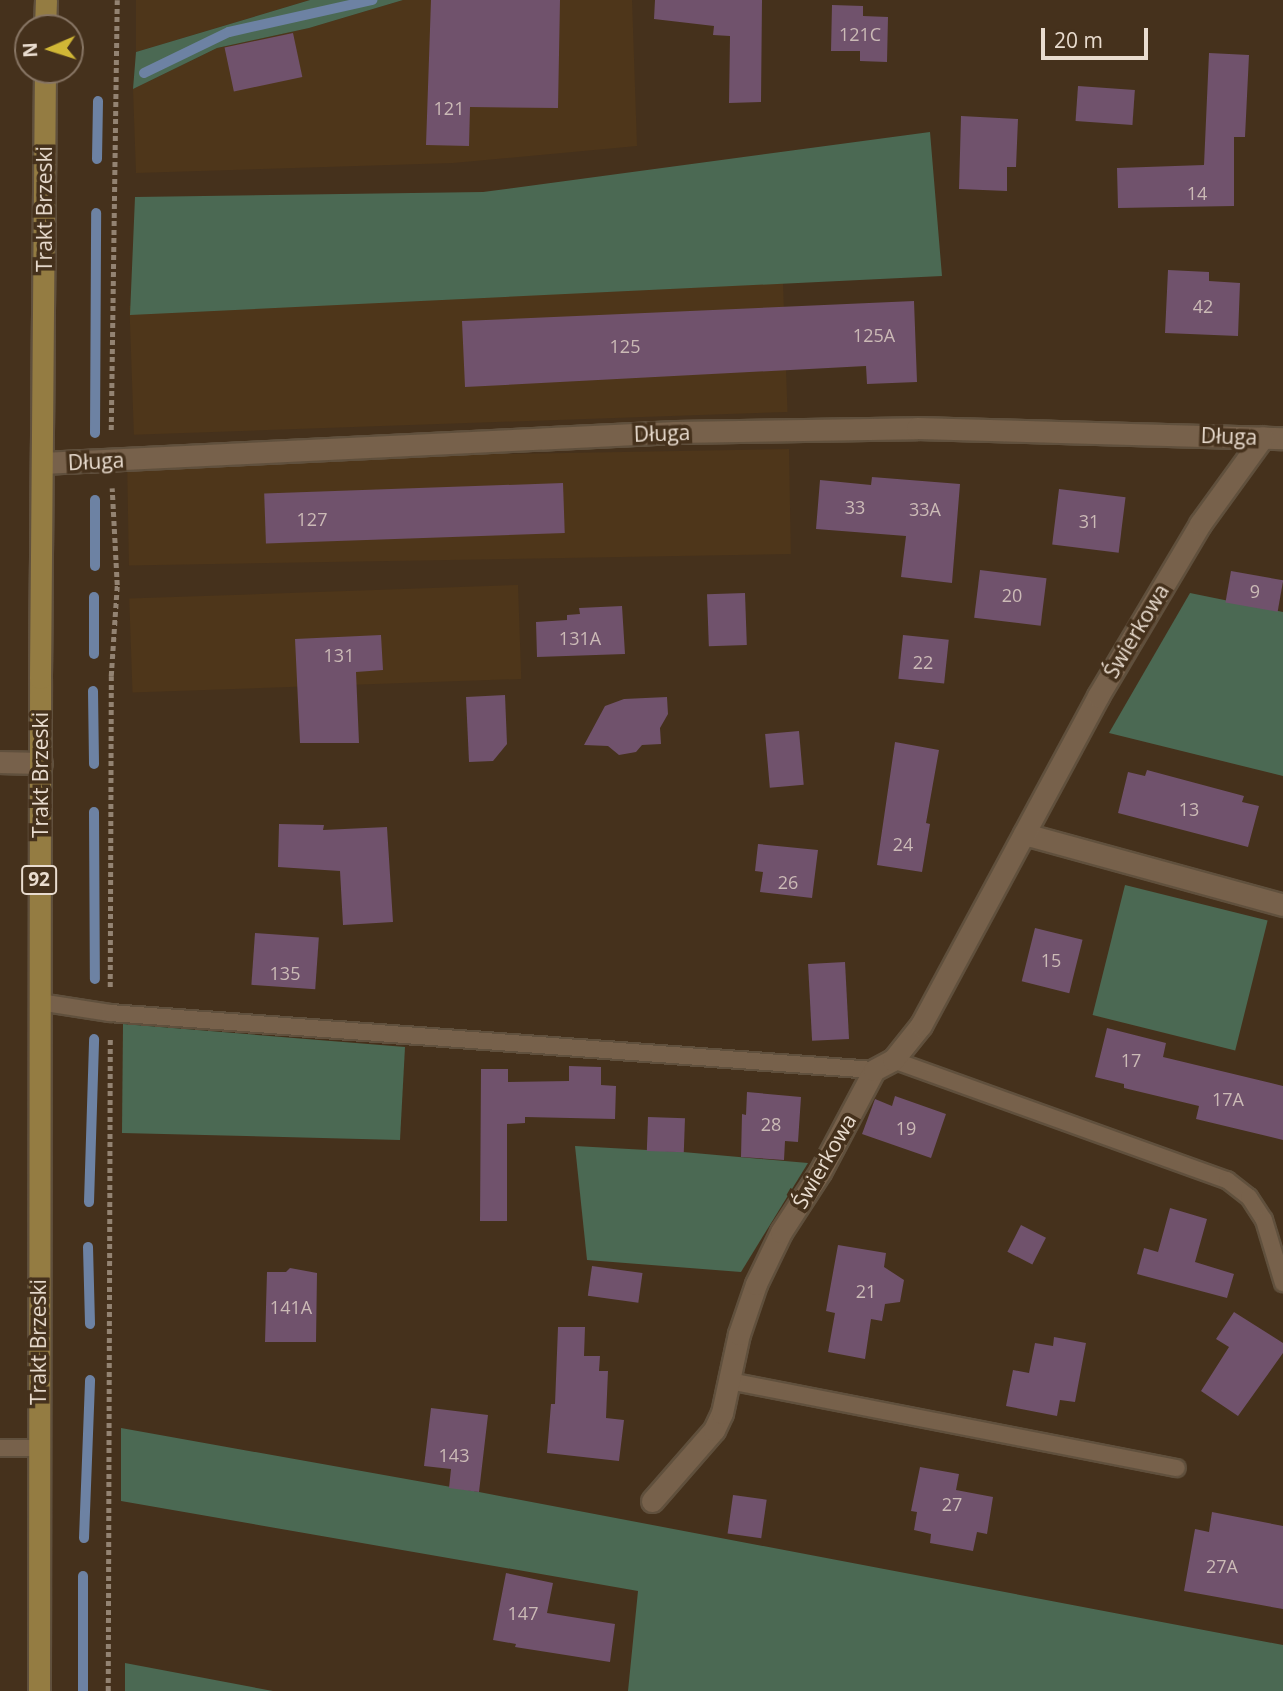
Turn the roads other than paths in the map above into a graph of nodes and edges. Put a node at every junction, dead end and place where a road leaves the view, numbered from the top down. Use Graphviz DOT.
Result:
graph roads {
  1 [pos="45,84"];
  2 [pos="1273,438"];
  3 [pos="42,463"];
  4 [pos="0,762"];
  5 [pos="41,763"];
  6 [pos="1024,834"];
  7 [pos="1283,905"];
  8 [pos="39,1002"];
  9 [pos="884,1065"];
  10 [pos="1283,1283"];
  11 [pos="729,1381"];
  12 [pos="0,1448"];
  13 [pos="38,1448"];
  14 [pos="1177,1468"];
  15 [pos="652,1502"];
  16 [pos="39,1691"];
  1 -- 3 [label="main road, Trakt Brzeski / 92"];
  2 -- 3 [label="street, Długa"];
  2 -- 6 [label="street, Świerkowa"];
  3 -- 5 [label="main road, Trakt Brzeski / 92"];
  4 -- 5 [label="street"];
  5 -- 8 [label="main road, Trakt Brzeski / 92"];
  6 -- 7 [label="street"];
  6 -- 9 [label="street, Świerkowa"];
  8 -- 9 [label="lane"];
  8 -- 13 [label="main road, Trakt Brzeski / 92"];
  9 -- 10 [label="lane"];
  9 -- 11 [label="street, Świerkowa"];
  11 -- 14 [label="lane"];
  11 -- 15 [label="street, Świerkowa"];
  12 -- 13 [label="lane"];
  13 -- 16 [label="main road, Trakt Brzeski / 92"];
}
